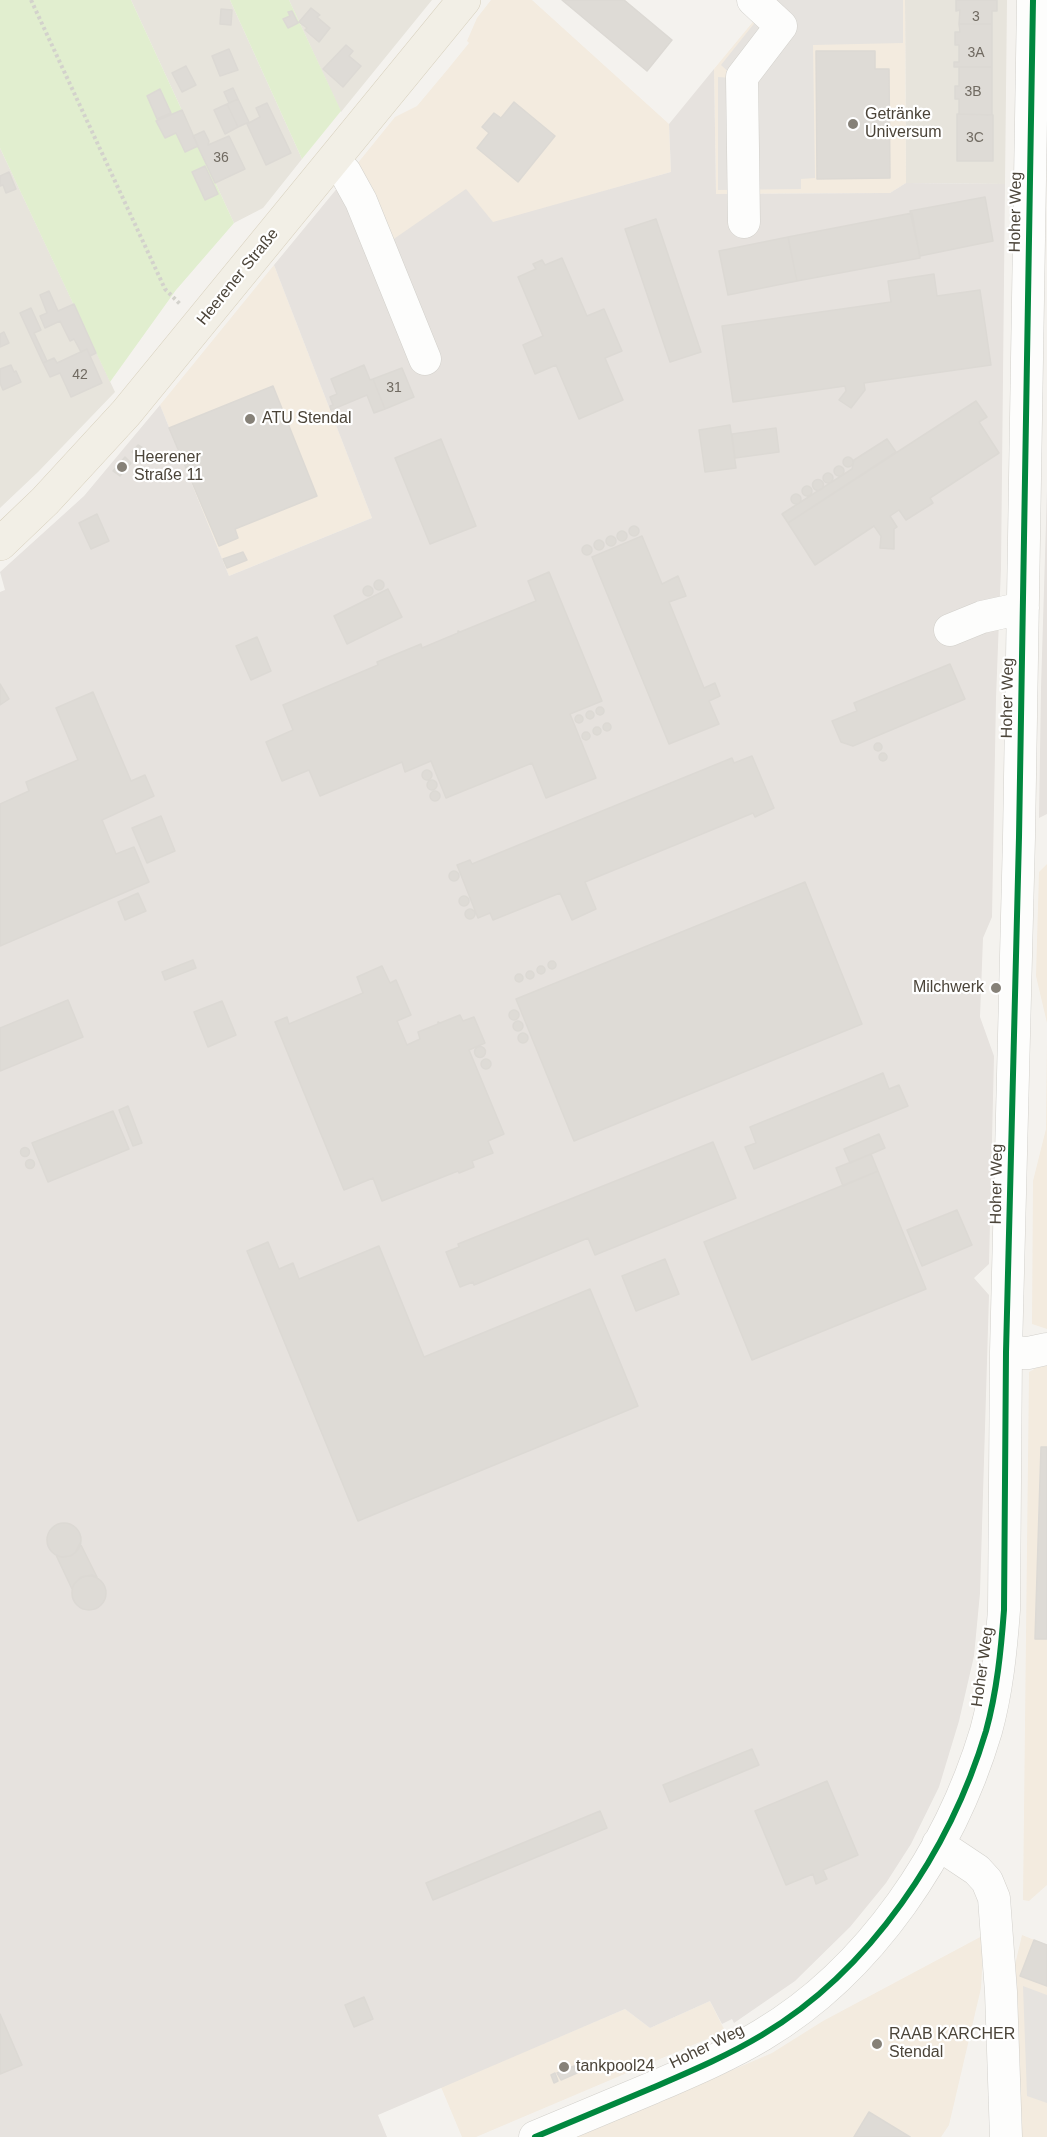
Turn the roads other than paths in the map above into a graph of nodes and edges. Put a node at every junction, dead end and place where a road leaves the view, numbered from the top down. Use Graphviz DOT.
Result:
graph roads {
  1 [pos="464,0"];
  2 [pos="753,0"];
  3 [pos="1033,0"];
  4 [pos="333,161"];
  5 [pos="744,222"];
  6 [pos="425,359"];
  7 [pos="0,544"];
  8 [pos="1023,608"];
  9 [pos="950,630"];
  10 [pos="1033,836"];
  11 [pos="1047,1349"];
  12 [pos="1006,1352"];
  13 [pos="938,1844"];
  14 [pos="534,2137"];
  15 [pos="1006,2137"];
  1 -- 4 [label="main road, Heerener Straße"];
  2 -- 5 [label="street"];
  3 -- 8 [label="street, Hoher Weg"];
  4 -- 6 [label="street"];
  4 -- 7 [label="main road, Heerener Straße"];
  8 -- 9 [label="street"];
  8 -- 10 [label="street, Hoher Weg"];
  10 -- 12 [label="street, Hoher Weg"];
  11 -- 12 [label="street"];
  12 -- 13 [label="street, Hoher Weg"];
  13 -- 14 [label="street, Hoher Weg"];
  13 -- 15 [label="street"];
}
